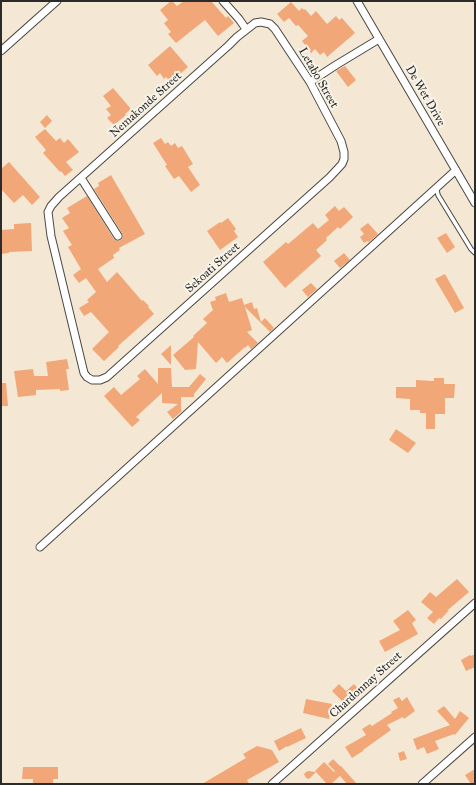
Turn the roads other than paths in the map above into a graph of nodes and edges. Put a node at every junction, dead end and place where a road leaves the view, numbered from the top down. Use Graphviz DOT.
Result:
graph roads {
  1 [pos="57,1"];
  2 [pos="223,1"];
  3 [pos="357,1"];
  4 [pos="265,22"];
  5 [pos="246,29"];
  6 [pos="379,39"];
  7 [pos="1,51"];
  8 [pos="310,82"];
  9 [pos="344,152"];
  10 [pos="456,170"];
  11 [pos="82,178"];
  12 [pos="439,186"];
  13 [pos="475,203"];
  14 [pos="48,212"];
  15 [pos="118,236"];
  16 [pos="475,253"];
  17 [pos="40,547"];
  18 [pos="475,603"];
  19 [pos="475,737"];
  20 [pos="272,784"];
  21 [pos="422,784"];
  1 -- 7 [label="street"];
  2 -- 5 [label="street"];
  3 -- 6 [label="street, De Wet Drive"];
  4 -- 5 [label="street, Nemakonde Street"];
  4 -- 8 [label="street, Letabo Street"];
  5 -- 11 [label="street, Nemakonde Street"];
  6 -- 8 [label="street"];
  6 -- 10 [label="street, De Wet Drive"];
  8 -- 9 [label="street, Letabo Street"];
  9 -- 14 [label="street, Sekoati Street"];
  10 -- 12 [label="street"];
  10 -- 13 [label="street, De Wet Drive"];
  11 -- 14 [label="street, Nemakonde Street"];
  11 -- 15 [label="street"];
  12 -- 16 [label="lane"];
  12 -- 17 [label="street"];
  18 -- 20 [label="street, Chardonnay Street"];
  19 -- 21 [label="street"];
}
